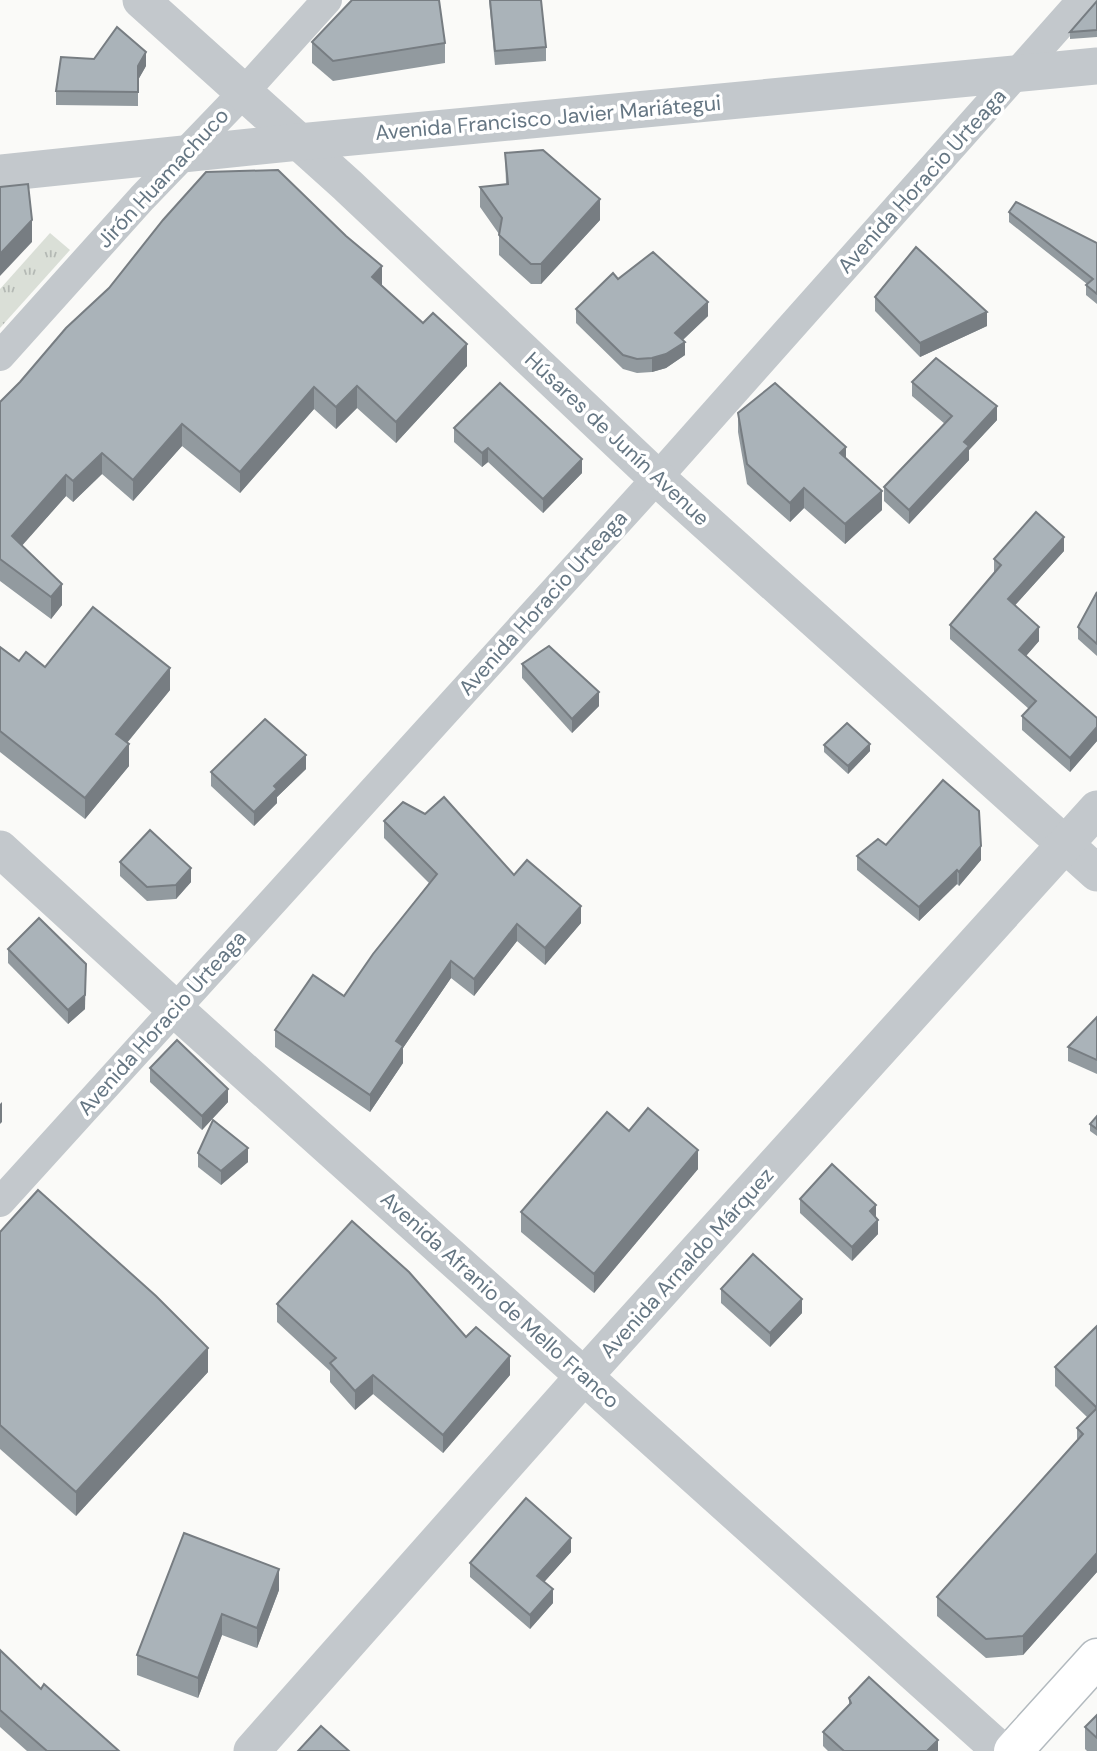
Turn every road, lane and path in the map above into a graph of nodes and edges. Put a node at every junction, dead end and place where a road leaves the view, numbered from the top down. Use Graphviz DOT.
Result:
graph roads {
  1 [pos="141,0"];
  2 [pos="327,0"];
  3 [pos="1082,0"];
  4 [pos="1097,66"];
  5 [pos="1018,74"];
  6 [pos="244,92"];
  7 [pos="299,142"];
  8 [pos="184,154"];
  9 [pos="0,173"];
  10 [pos="0,356"];
  11 [pos="657,478"];
  12 [pos="1097,809"];
  13 [pos="1065,844"];
  14 [pos="0,849"];
  15 [pos="1097,873"];
  16 [pos="175,1009"];
  17 [pos="0,1202"];
  18 [pos="584,1375"];
  19 [pos="1097,1658"];
  20 [pos="252,1751"];
  21 [pos="1001,1751"];
  22 [pos="1013,1751"];
  1 -- 6 [label="street, Húsares de Junín Avenue"];
  2 -- 6 [label="street, Jirón Huamachuco"];
  3 -- 5 [label="street, Avenida Horacio Urteaga"];
  4 -- 5 [label="street, Avenida Francisco Javier Mariátegui"];
  5 -- 7 [label="street, Avenida Francisco Javier Mariátegui"];
  5 -- 11 [label="street, Avenida Horacio Urteaga"];
  6 -- 7 [label="street, Húsares de Junín Avenue"];
  6 -- 8 [label="street, Jirón Huamachuco"];
  7 -- 8 [label="street, Avenida Francisco Javier Mariátegui"];
  7 -- 11 [label="street, Húsares de Junín Avenue"];
  8 -- 9 [label="street, Avenida Francisco Javier Mariátegui"];
  8 -- 10 [label="street, Jirón Huamachuco"];
  11 -- 13 [label="street, Húsares de Junín Avenue"];
  11 -- 16 [label="street, Avenida Horacio Urteaga"];
  12 -- 13 [label="street, Avenida Arnaldo Márquez"];
  13 -- 15 [label="street, Húsares de Junín Avenue"];
  13 -- 18 [label="street, Avenida Arnaldo Márquez"];
  14 -- 16 [label="street, Avenida Afranio de Mello Franco"];
  16 -- 17 [label="street, Avenida Horacio Urteaga"];
  16 -- 18 [label="street, Avenida Afranio de Mello Franco"];
  18 -- 20 [label="street, Avenida Arnaldo Márquez"];
  18 -- 21 [label="street, Avenida Afranio de Mello Franco"];
  19 -- 22 [label="main road"];
}
